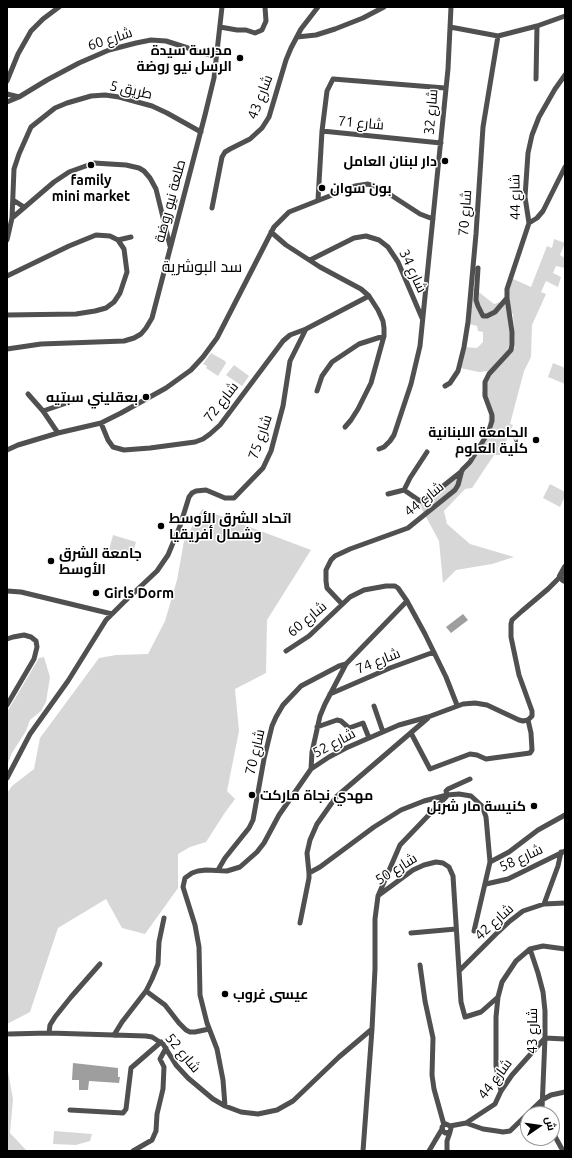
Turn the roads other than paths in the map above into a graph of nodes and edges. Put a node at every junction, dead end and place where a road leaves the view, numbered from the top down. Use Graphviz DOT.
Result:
graph roads {
  1 [pos="59,7"];
  2 [pos="222,7"];
  3 [pos="265,7"];
  4 [pos="318,7"];
  5 [pos="384,7"];
  6 [pos="451,7"];
  7 [pos="565,16"];
  8 [pos="537,26"];
  9 [pos="220,27"];
  10 [pos="450,27"];
  11 [pos="498,36"];
  12 [pos="297,37"];
  13 [pos="216,57"];
  14 [pos="565,75"];
  15 [pos="536,80"];
  16 [pos="7,81"];
  17 [pos="445,88"];
  18 [pos="7,94"];
  19 [pos="19,97"];
  20 [pos="7,102"];
  21 [pos="201,132"];
  22 [pos="322,132"];
  23 [pos="441,143"];
  24 [pos="565,167"];
  25 [pos="13,200"];
  26 [pos="318,200"];
  27 [pos="24,207"];
  28 [pos="212,208"];
  29 [pos="12,218"];
  30 [pos="433,219"];
  31 [pos="529,223"];
  32 [pos="270,232"];
  33 [pos="131,238"];
  34 [pos="7,240"];
  35 [pos="118,240"];
  36 [pos="170,247"];
  37 [pos="310,260"];
  38 [pos="478,268"];
  39 [pos="7,276"];
  40 [pos="361,289"];
  41 [pos="369,296"];
  42 [pos="507,298"];
  43 [pos="360,301"];
  44 [pos="7,315"];
  45 [pos="422,319"];
  46 [pos="306,329"];
  47 [pos="384,336"];
  48 [pos="7,349"];
  49 [pos="445,386"];
  50 [pos="317,391"];
  51 [pos="28,394"];
  52 [pos="81,398"];
  53 [pos="44,410"];
  54 [pos="101,423"];
  55 [pos="345,427"];
  56 [pos="58,433"];
  57 [pos="379,449"];
  58 [pos="7,450"];
  59 [pos="427,452"];
  60 [pos="462,470"];
  61 [pos="404,490"];
  62 [pos="388,494"];
  63 [pos="565,567"];
  64 [pos="563,578"];
  65 [pos="7,591"];
  66 [pos="407,600"];
  67 [pos="342,604"];
  68 [pos="101,611"];
  69 [pos="112,614"];
  70 [pos="106,620"];
  71 [pos="7,639"];
  72 [pos="286,651"];
  73 [pos="434,652"];
  74 [pos="346,664"];
  75 [pos="330,694"];
  76 [pos="7,705"];
  77 [pos="457,705"];
  78 [pos="374,706"];
  79 [pos="428,717"];
  80 [pos="528,720"];
  81 [pos="318,727"];
  82 [pos="383,732"];
  83 [pos="410,733"];
  84 [pos="369,738"];
  85 [pos="311,769"];
  86 [pos="7,778"];
  87 [pos="470,779"];
  88 [pos="447,795"];
  89 [pos="565,815"];
  90 [pos="563,852"];
  91 [pos="490,862"];
  92 [pos="218,870"];
  93 [pos="309,873"];
  94 [pos="486,884"];
  95 [pos="378,896"];
  96 [pos="565,903"];
  97 [pos="544,904"];
  98 [pos="164,918"];
  99 [pos="300,923"];
  100 [pos="456,929"];
  101 [pos="474,931"];
  102 [pos="411,933"];
  103 [pos="565,949"];
  104 [pos="530,950"];
  105 [pos="100,964"];
  106 [pos="420,966"];
  107 [pos="459,971"];
  108 [pos="146,991"];
  109 [pos="498,997"];
  110 [pos="483,1011"];
  111 [pos="496,1017"];
  112 [pos="210,1029"];
  113 [pos="372,1029"];
  114 [pos="48,1033"];
  115 [pos="9,1034"];
  116 [pos="114,1035"];
  117 [pos="545,1038"];
  118 [pos="565,1039"];
  119 [pos="161,1042"];
  120 [pos="166,1048"];
  121 [pos="501,1091"];
  122 [pos="565,1092"];
  123 [pos="542,1100"];
  124 [pos="225,1106"];
  125 [pos="542,1106"];
  126 [pos="70,1110"];
  127 [pos="466,1123"];
  128 [pos="446,1128"];
  129 [pos="133,1151"];
  130 [pos="363,1151"];
  131 [pos="429,1151"];
  132 [pos="447,1151"];
  1 -- 16 [label="street"];
  2 -- 9 [label="street, طلعة نيو روضة"];
  3 -- 9 [label="street"];
  4 -- 12 [label="street, شارع 43"];
  5 -- 12 [label="street"];
  6 -- 10 [label="street, شارع 32"];
  7 -- 8 [label="street"];
  8 -- 11 [label="street"];
  8 -- 15 [label="street"];
  9 -- 13 [label="street, طلعة نيو روضة"];
  10 -- 11 [label="street"];
  10 -- 17 [label="street, شارع 32"];
  11 -- 49 [label="street, شارع 70"];
  12 -- 28 [label="street, شارع 43"];
  13 -- 19 [label="street, شارع 60"];
  13 -- 21 [label="street, طلعة نيو روضة"];
  14 -- 31 [label="street, شارع 44"];
  17 -- 22 [label="street"];
  17 -- 23 [label="street, شارع 32"];
  18 -- 19 [label="street"];
  19 -- 20 [label="street, شارع 60"];
  21 -- 25 [label="street, طريق 5"];
  21 -- 36 [label="street, طلعة نيو روضة"];
  22 -- 23 [label="street, شارع 71"];
  22 -- 26 [label="street, شارع 71"];
  23 -- 30 [label="street, شارع 32"];
  24 -- 31 [label="street"];
  25 -- 27 [label="street"];
  25 -- 29 [label="street, طريق 5"];
  26 -- 30 [label="street"];
  26 -- 32 [label="street"];
  27 -- 29 [label="street"];
  27 -- 36 [label="street"];
  29 -- 34 [label="street, طريق 5"];
  30 -- 45 [label="street, شارع 34"];
  31 -- 42 [label="street, شارع 44"];
  32 -- 37 [label="street"];
  32 -- 54 [label="street"];
  33 -- 35 [label="street"];
  35 -- 39 [label="street"];
  35 -- 44 [label="street"];
  36 -- 48 [label="street, طلعة نيو روضة"];
  37 -- 40 [label="street"];
  37 -- 45 [label="street, شارع 34"];
  38 -- 42 [label="street"];
  40 -- 41 [label="street"];
  40 -- 43 [label="street"];
  41 -- 43 [label="street"];
  41 -- 47 [label="street"];
  42 -- 60 [label="street, شارع 44"];
  43 -- 46 [label="street"];
  45 -- 57 [label="street, شارع 34"];
  46 -- 54 [label="street, شارع 72"];
  46 -- 69 [label="street, شارع 75"];
  47 -- 50 [label="street"];
  47 -- 55 [label="street"];
  51 -- 53 [label="street"];
  52 -- 53 [label="street"];
  53 -- 56 [label="street"];
  54 -- 56 [label="street"];
  56 -- 58 [label="street"];
  59 -- 61 [label="street"];
  60 -- 61 [label="street"];
  60 -- 67 [label="street, شارع 44"];
  61 -- 62 [label="street"];
  63 -- 64 [label="street"];
  64 -- 80 [label="street"];
  65 -- 68 [label="street"];
  66 -- 67 [label="street"];
  66 -- 73 [label="street"];
  66 -- 74 [label="street"];
  67 -- 72 [label="street, شارع 60"];
  68 -- 69 [label="street"];
  68 -- 70 [label="street"];
  69 -- 70 [label="street"];
  70 -- 86 [label="street"];
  71 -- 76 [label="street"];
  73 -- 75 [label="street, شارع 74"];
  73 -- 77 [label="street"];
  74 -- 75 [label="street"];
  74 -- 92 [label="street, شارع 70"];
  75 -- 81 [label="street"];
  77 -- 79 [label="street, شارع 52"];
  77 -- 80 [label="street, شارع 52"];
  78 -- 82 [label="street"];
  79 -- 82 [label="street, شارع 52"];
  79 -- 83 [label="street"];
  80 -- 83 [label="street"];
  81 -- 84 [label="street"];
  81 -- 85 [label="street"];
  82 -- 84 [label="street, شارع 52"];
  83 -- 93 [label="street"];
  84 -- 85 [label="street, شارع 52"];
  85 -- 92 [label="street, شارع 52"];
  87 -- 88 [label="street, شارع 50"];
  88 -- 91 [label="street, شارع 58"];
  88 -- 93 [label="street"];
  88 -- 95 [label="street, شارع 50"];
  89 -- 91 [label="street"];
  90 -- 94 [label="street, شارع 58"];
  90 -- 97 [label="street"];
  91 -- 94 [label="street, شارع 58"];
  92 -- 112 [label="street, شارع 52"];
  93 -- 99 [label="street"];
  94 -- 101 [label="street, شارع 58"];
  95 -- 100 [label="street, شارع 50"];
  95 -- 113 [label="street"];
  96 -- 97 [label="street, شارع 42"];
  97 -- 107 [label="street, شارع 42"];
  98 -- 108 [label="street"];
  100 -- 102 [label="street"];
  100 -- 107 [label="street, شارع 50"];
  103 -- 104 [label="street"];
  104 -- 109 [label="street"];
  104 -- 117 [label="street, شارع 43"];
  105 -- 114 [label="street"];
  106 -- 128 [label="street"];
  107 -- 110 [label="street, شارع 50"];
  108 -- 112 [label="street"];
  108 -- 116 [label="street"];
  109 -- 110 [label="street, شارع 50"];
  109 -- 111 [label="street"];
  110 -- 111 [label="street"];
  111 -- 121 [label="street"];
  112 -- 124 [label="street"];
  113 -- 124 [label="street, شارع 52"];
  113 -- 130 [label="street"];
  114 -- 115 [label="street, شارع 52"];
  114 -- 116 [label="street, شارع 52"];
  116 -- 119 [label="street, شارع 52"];
  117 -- 118 [label="street"];
  117 -- 121 [label="street, شارع 44"];
  117 -- 123 [label="street, شارع 43"];
  119 -- 120 [label="street, شارع 52"];
  119 -- 126 [label="street"];
  120 -- 124 [label="street, شارع 52"];
  120 -- 129 [label="street"];
  121 -- 127 [label="street, شارع 44"];
  122 -- 123 [label="street"];
  123 -- 125 [label="street, شارع 43"];
  123 -- 127 [label="street"];
  127 -- 128 [label="street, شارع 44"];
  128 -- 131 [label="street"];
  128 -- 132 [label="street"];
}
